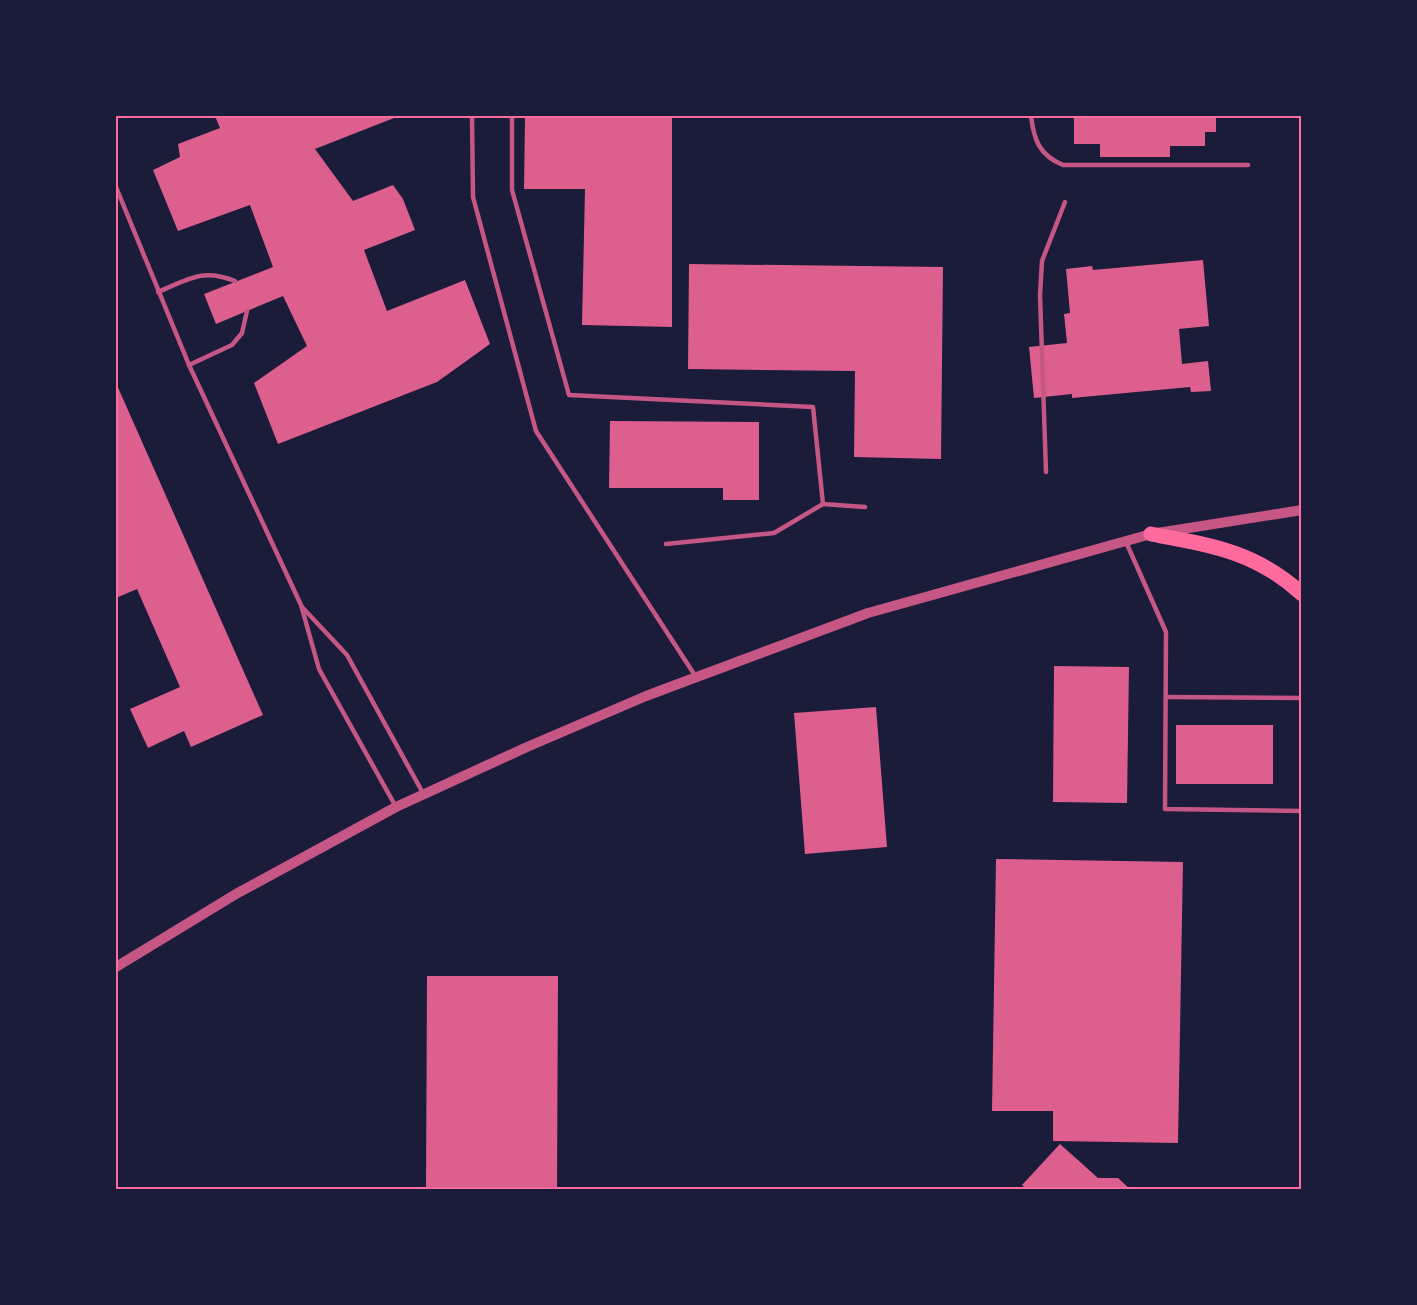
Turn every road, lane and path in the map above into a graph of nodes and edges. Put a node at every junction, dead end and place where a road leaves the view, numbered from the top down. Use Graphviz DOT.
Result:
graph roads {
  1 [pos="472,116"];
  2 [pos="512,116"];
  3 [pos="1031,116"];
  4 [pos="1248,165"];
  5 [pos="116,187"];
  6 [pos="1065,202"];
  7 [pos="235,281"];
  8 [pos="158,292"];
  9 [pos="247,311"];
  10 [pos="189,365"];
  11 [pos="1046,472"];
  12 [pos="822,504"];
  13 [pos="865,507"];
  14 [pos="1302,510"];
  15 [pos="1151,534"];
  16 [pos="1125,541"];
  17 [pos="666,544"];
  18 [pos="1302,594"];
  19 [pos="300,605"];
  20 [pos="696,677"];
  21 [pos="1166,697"];
  22 [pos="1302,698"];
  23 [pos="424,795"];
  24 [pos="396,807"];
  25 [pos="1302,811"];
  26 [pos="116,967"];
  1 -- 20 [label="lane"];
  2 -- 12 [label="lane"];
  3 -- 4 [label="lane"];
  5 -- 8 [label="lane"];
  6 -- 11 [label="lane"];
  7 -- 8 [label="lane"];
  8 -- 10 [label="lane"];
  9 -- 10 [label="lane"];
  10 -- 19 [label="lane"];
  12 -- 13 [label="lane"];
  12 -- 17 [label="lane"];
  14 -- 15 [label="street"];
  15 -- 16 [label="street"];
  15 -- 18 [label="main road"];
  16 -- 20 [label="street"];
  16 -- 21 [label="lane"];
  19 -- 23 [label="lane"];
  19 -- 24 [label="lane"];
  20 -- 23 [label="street"];
  21 -- 22 [label="lane"];
  21 -- 25 [label="lane"];
  23 -- 24 [label="street"];
  24 -- 26 [label="street"];
}
